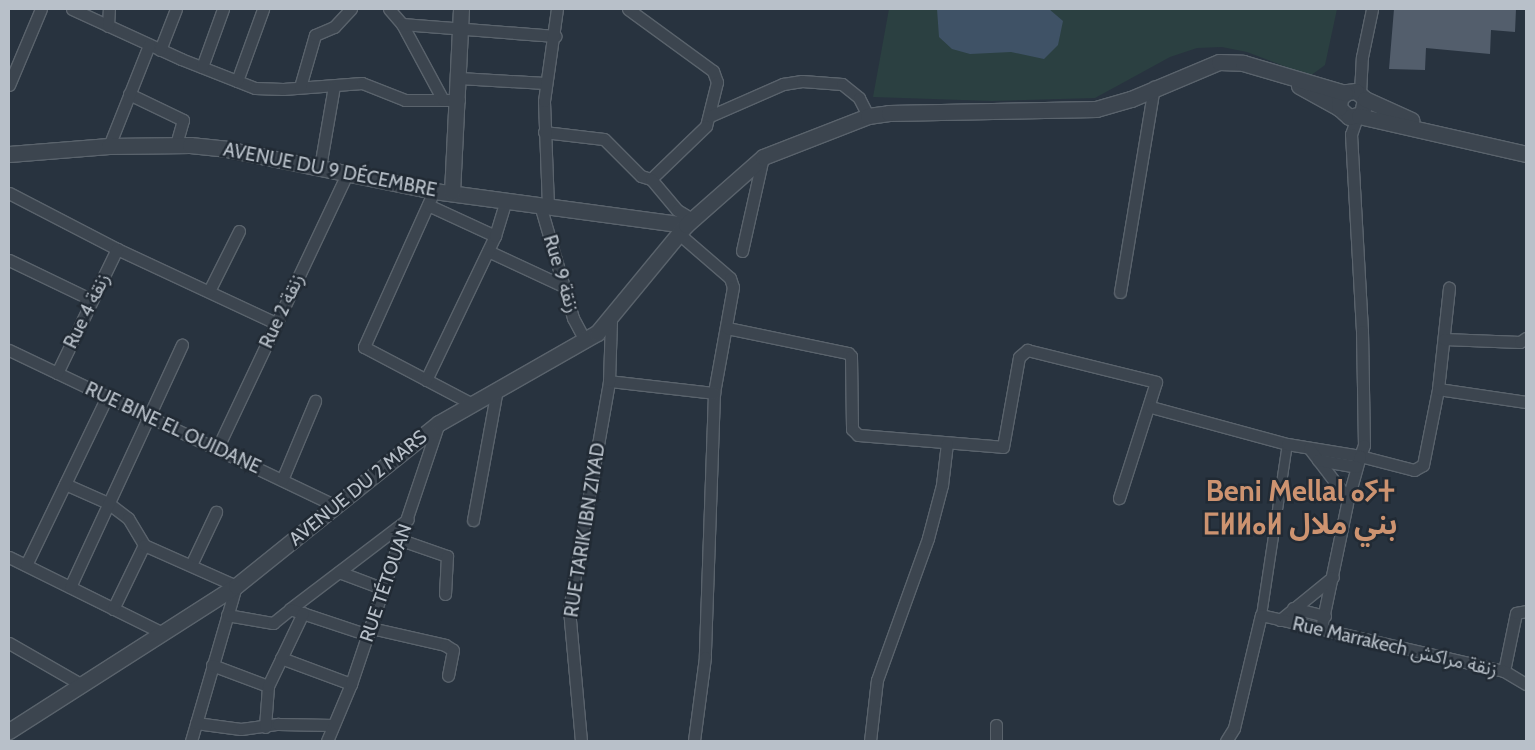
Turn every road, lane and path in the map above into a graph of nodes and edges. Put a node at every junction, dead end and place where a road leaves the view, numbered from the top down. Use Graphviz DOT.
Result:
graph roads {
  1 [pos="41,9"];
  2 [pos="72,9"];
  3 [pos="109,9"];
  4 [pos="176,9"];
  5 [pos="223,9"];
  6 [pos="263,9"];
  7 [pos="350,9"];
  8 [pos="389,9"];
  9 [pos="461,9"];
  10 [pos="557,9"];
  11 [pos="628,9"];
  12 [pos="1372,9"];
  13 [pos="402,24"];
  14 [pos="108,26"];
  15 [pos="460,27"];
  16 [pos="556,36"];
  17 [pos="149,45"];
  18 [pos="160,50"];
  19 [pos="202,67"];
  20 [pos="1278,74"];
  21 [pos="459,78"];
  22 [pos="237,81"];
  23 [pos="545,83"];
  24 [pos="9,85"];
  25 [pos="334,86"];
  26 [pos="300,87"];
  27 [pos="1154,87"];
  28 [pos="129,94"];
  29 [pos="1354,94"];
  30 [pos="451,100"];
  31 [pos="1350,114"];
  32 [pos="710,116"];
  33 [pos="868,116"];
  34 [pos="1435,131"];
  35 [pos="544,132"];
  36 [pos="176,144"];
  37 [pos="109,146"];
  38 [pos="9,154"];
  39 [pos="1526,154"];
  40 [pos="763,157"];
  41 [pos="320,166"];
  42 [pos="347,174"];
  43 [pos="651,178"];
  44 [pos="434,190"];
  45 [pos="9,193"];
  46 [pos="452,193"];
  47 [pos="506,200"];
  48 [pos="428,206"];
  49 [pos="544,206"];
  50 [pos="683,229"];
  51 [pos="239,231"];
  52 [pos="495,236"];
  53 [pos="117,249"];
  54 [pos="488,251"];
  55 [pos="742,251"];
  56 [pos="9,260"];
  57 [pos="563,286"];
  58 [pos="1449,288"];
  59 [pos="209,291"];
  60 [pos="1120,292"];
  61 [pos="92,300"];
  62 [pos="611,320"];
  63 [pos="276,323"];
  64 [pos="727,328"];
  65 [pos="1526,338"];
  66 [pos="1444,339"];
  67 [pos="586,341"];
  68 [pos="182,345"];
  69 [pos="9,350"];
  70 [pos="57,373"];
  71 [pos="426,380"];
  72 [pos="609,381"];
  73 [pos="497,389"];
  74 [pos="1438,389"];
  75 [pos="714,393"];
  76 [pos="107,396"];
  77 [pos="315,401"];
  78 [pos="1526,402"];
  79 [pos="470,403"];
  80 [pos="1151,406"];
  81 [pos="150,417"];
  82 [pos="439,423"];
  83 [pos="947,443"];
  84 [pos="1287,444"];
  85 [pos="1309,448"];
  86 [pos="217,449"];
  87 [pos="1360,456"];
  88 [pos="1318,460"];
  89 [pos="1356,467"];
  90 [pos="282,480"];
  91 [pos="65,484"];
  92 [pos="1119,498"];
  93 [pos="1348,499"];
  94 [pos="108,503"];
  95 [pos="336,506"];
  96 [pos="216,512"];
  97 [pos="408,519"];
  98 [pos="473,520"];
  99 [pos="401,540"];
  100 [pos="144,546"];
  101 [pos="9,557"];
  102 [pos="26,565"];
  103 [pos="191,565"];
  104 [pos="339,572"];
  105 [pos="1333,577"];
  106 [pos="236,586"];
  107 [pos="70,587"];
  108 [pos="384,588"];
  109 [pos="445,594"];
  110 [pos="113,608"];
  111 [pos="1293,608"];
  112 [pos="290,609"];
  113 [pos="1526,611"];
  114 [pos="303,613"];
  115 [pos="227,615"];
  116 [pos="1261,615"];
  117 [pos="1325,616"];
  118 [pos="1280,620"];
  119 [pos="1321,628"];
  120 [pos="369,632"];
  121 [pos="163,633"];
  122 [pos="9,643"];
  123 [pos="281,658"];
  124 [pos="212,665"];
  125 [pos="1504,671"];
  126 [pos="448,676"];
  127 [pos="82,684"];
  128 [pos="351,684"];
  129 [pos="1526,684"];
  130 [pos="268,686"];
  131 [pos="196,723"];
  132 [pos="333,725"];
  133 [pos="996,725"];
  134 [pos="265,727"];
  135 [pos="9,731"];
  136 [pos="191,741"];
  137 [pos="326,741"];
  138 [pos="581,741"];
  139 [pos="694,741"];
  140 [pos="870,741"];
  141 [pos="996,741"];
  142 [pos="1226,741"];
  1 -- 24 [label="street"];
  2 -- 14 [label="street"];
  3 -- 14 [label="street"];
  4 -- 18 [label="street"];
  5 -- 19 [label="street"];
  6 -- 22 [label="street"];
  7 -- 26 [label="street"];
  8 -- 13 [label="street"];
  9 -- 15 [label="street"];
  10 -- 16 [label="street"];
  11 -- 32 [label="street"];
  12 -- 29 [label="street"];
  13 -- 15 [label="street"];
  13 -- 30 [label="street"];
  14 -- 17 [label="street"];
  15 -- 16 [label="street"];
  15 -- 21 [label="street"];
  16 -- 23 [label="street"];
  17 -- 18 [label="street"];
  17 -- 28 [label="street"];
  18 -- 19 [label="street"];
  19 -- 22 [label="street"];
  20 -- 27 [label="street, AVENUE DU 2 MARS"];
  20 -- 29 [label="street"];
  20 -- 31 [label="street"];
  21 -- 23 [label="street"];
  21 -- 30 [label="street"];
  22 -- 26 [label="street"];
  23 -- 35 [label="street"];
  25 -- 26 [label="street"];
  25 -- 30 [label="street"];
  25 -- 41 [label="street"];
  27 -- 33 [label="street, AVENUE DU 2 MARS"];
  27 -- 60 [label="street"];
  28 -- 36 [label="street"];
  28 -- 37 [label="street"];
  29 -- 31 [label="street"];
  29 -- 31 [label="street"];
  29 -- 34 [label="street"];
  30 -- 46 [label="street"];
  31 -- 34 [label="street"];
  31 -- 87 [label="street"];
  32 -- 33 [label="street"];
  32 -- 43 [label="street"];
  33 -- 40 [label="street, AVENUE DU 2 MARS"];
  34 -- 39 [label="street"];
  35 -- 43 [label="street"];
  35 -- 49 [label="street"];
  36 -- 37 [label="street, AVENUE DU 9 DÉCEMBRE"];
  36 -- 41 [label="street, AVENUE DU 9 DÉCEMBRE"];
  37 -- 38 [label="street, AVENUE DU 9 DÉCEMBRE"];
  40 -- 50 [label="street, AVENUE DU 2 MARS"];
  40 -- 55 [label="street"];
  41 -- 42 [label="street, AVENUE DU 9 DÉCEMBRE"];
  42 -- 44 [label="street, AVENUE DU 9 DÉCEMBRE"];
  42 -- 63 [label="street, Rue 2 زنقة"];
  43 -- 50 [label="street"];
  44 -- 46 [label="street, AVENUE DU 9 DÉCEMBRE"];
  44 -- 48 [label="street"];
  45 -- 53 [label="street"];
  46 -- 47 [label="street, AVENUE DU 9 DÉCEMBRE"];
  47 -- 49 [label="street, AVENUE DU 9 DÉCEMBRE"];
  47 -- 52 [label="street"];
  48 -- 52 [label="street"];
  48 -- 71 [label="street"];
  49 -- 50 [label="street, AVENUE DU 9 DÉCEMBRE"];
  49 -- 57 [label="street, Rue 9 زنقة"];
  50 -- 62 [label="street, AVENUE DU 2 MARS"];
  50 -- 64 [label="street"];
  51 -- 59 [label="street"];
  52 -- 54 [label="street"];
  53 -- 59 [label="street"];
  53 -- 61 [label="street, Rue 4 زنقة"];
  54 -- 57 [label="street"];
  54 -- 71 [label="street"];
  56 -- 61 [label="street"];
  57 -- 67 [label="street, Rue 9 زنقة"];
  58 -- 66 [label="street"];
  59 -- 63 [label="street"];
  61 -- 70 [label="street, Rue 4 زنقة"];
  62 -- 67 [label="street, AVENUE DU 2 MARS"];
  62 -- 72 [label="street, RUE TARIK IBN ZIYAD"];
  63 -- 86 [label="street, Rue 2 زنقة"];
  64 -- 75 [label="street"];
  64 -- 83 [label="street"];
  65 -- 66 [label="street"];
  66 -- 74 [label="street"];
  67 -- 73 [label="street, AVENUE DU 2 MARS"];
  68 -- 81 [label="street"];
  69 -- 70 [label="street, RUE BINE EL OUIDANE"];
  70 -- 76 [label="street, RUE BINE EL OUIDANE"];
  71 -- 79 [label="street"];
  72 -- 75 [label="street"];
  72 -- 138 [label="street, RUE TARIK IBN ZIYAD"];
  73 -- 79 [label="street, AVENUE DU 2 MARS"];
  73 -- 98 [label="street"];
  74 -- 78 [label="street"];
  74 -- 87 [label="street"];
  75 -- 139 [label="street"];
  76 -- 81 [label="street, RUE BINE EL OUIDANE"];
  76 -- 91 [label="street"];
  77 -- 90 [label="street"];
  79 -- 82 [label="street, AVENUE DU 2 MARS"];
  80 -- 83 [label="street"];
  80 -- 84 [label="street"];
  80 -- 92 [label="street"];
  81 -- 86 [label="street, RUE BINE EL OUIDANE"];
  81 -- 94 [label="street"];
  82 -- 95 [label="street, AVENUE DU 2 MARS"];
  82 -- 97 [label="street, RUE TÉTOUAN"];
  83 -- 140 [label="street"];
  84 -- 85 [label="street"];
  84 -- 116 [label="street"];
  85 -- 87 [label="street"];
  85 -- 88 [label="street"];
  86 -- 90 [label="street, RUE BINE EL OUIDANE"];
  87 -- 89 [label="street"];
  88 -- 89 [label="street"];
  88 -- 93 [label="street"];
  89 -- 93 [label="street"];
  90 -- 95 [label="street, RUE BINE EL OUIDANE"];
  91 -- 94 [label="street"];
  91 -- 102 [label="street"];
  93 -- 105 [label="street"];
  94 -- 100 [label="street"];
  94 -- 107 [label="street"];
  95 -- 106 [label="street, AVENUE DU 2 MARS"];
  96 -- 103 [label="street"];
  97 -- 99 [label="street, RUE TÉTOUAN"];
  97 -- 104 [label="street"];
  99 -- 108 [label="street, RUE TÉTOUAN"];
  99 -- 109 [label="street"];
  100 -- 103 [label="street"];
  100 -- 110 [label="street"];
  101 -- 102 [label="street"];
  102 -- 107 [label="street"];
  103 -- 106 [label="street"];
  104 -- 108 [label="street"];
  104 -- 112 [label="street"];
  105 -- 111 [label="street"];
  105 -- 117 [label="street"];
  106 -- 115 [label="street"];
  106 -- 121 [label="street, AVENUE DU 2 MARS"];
  107 -- 110 [label="street"];
  108 -- 120 [label="street, RUE TÉTOUAN"];
  110 -- 121 [label="street"];
  111 -- 117 [label="street"];
  111 -- 118 [label="street"];
  112 -- 114 [label="street"];
  112 -- 115 [label="street"];
  113 -- 125 [label="street"];
  114 -- 120 [label="street"];
  114 -- 123 [label="street"];
  115 -- 124 [label="street"];
  116 -- 118 [label="street, Rue Marrakech زنقة مراكش"];
  116 -- 142 [label="street"];
  117 -- 119 [label="street"];
  118 -- 119 [label="street, Rue Marrakech زنقة مراكش"];
  119 -- 125 [label="street, Rue Marrakech زنقة مراكش"];
  120 -- 126 [label="street"];
  120 -- 128 [label="street, RUE TÉTOUAN"];
  121 -- 127 [label="street, AVENUE DU 2 MARS"];
  122 -- 127 [label="street"];
  123 -- 128 [label="street"];
  123 -- 130 [label="street"];
  124 -- 130 [label="street"];
  124 -- 131 [label="street"];
  125 -- 129 [label="street, Rue Marrakech زنقة مراكش"];
  127 -- 135 [label="street, AVENUE DU 2 MARS"];
  128 -- 132 [label="street, RUE TÉTOUAN"];
  130 -- 134 [label="street"];
  131 -- 134 [label="street"];
  131 -- 136 [label="street"];
  132 -- 134 [label="street"];
  132 -- 137 [label="street, RUE TÉTOUAN"];
  133 -- 141 [label="street"];
}
